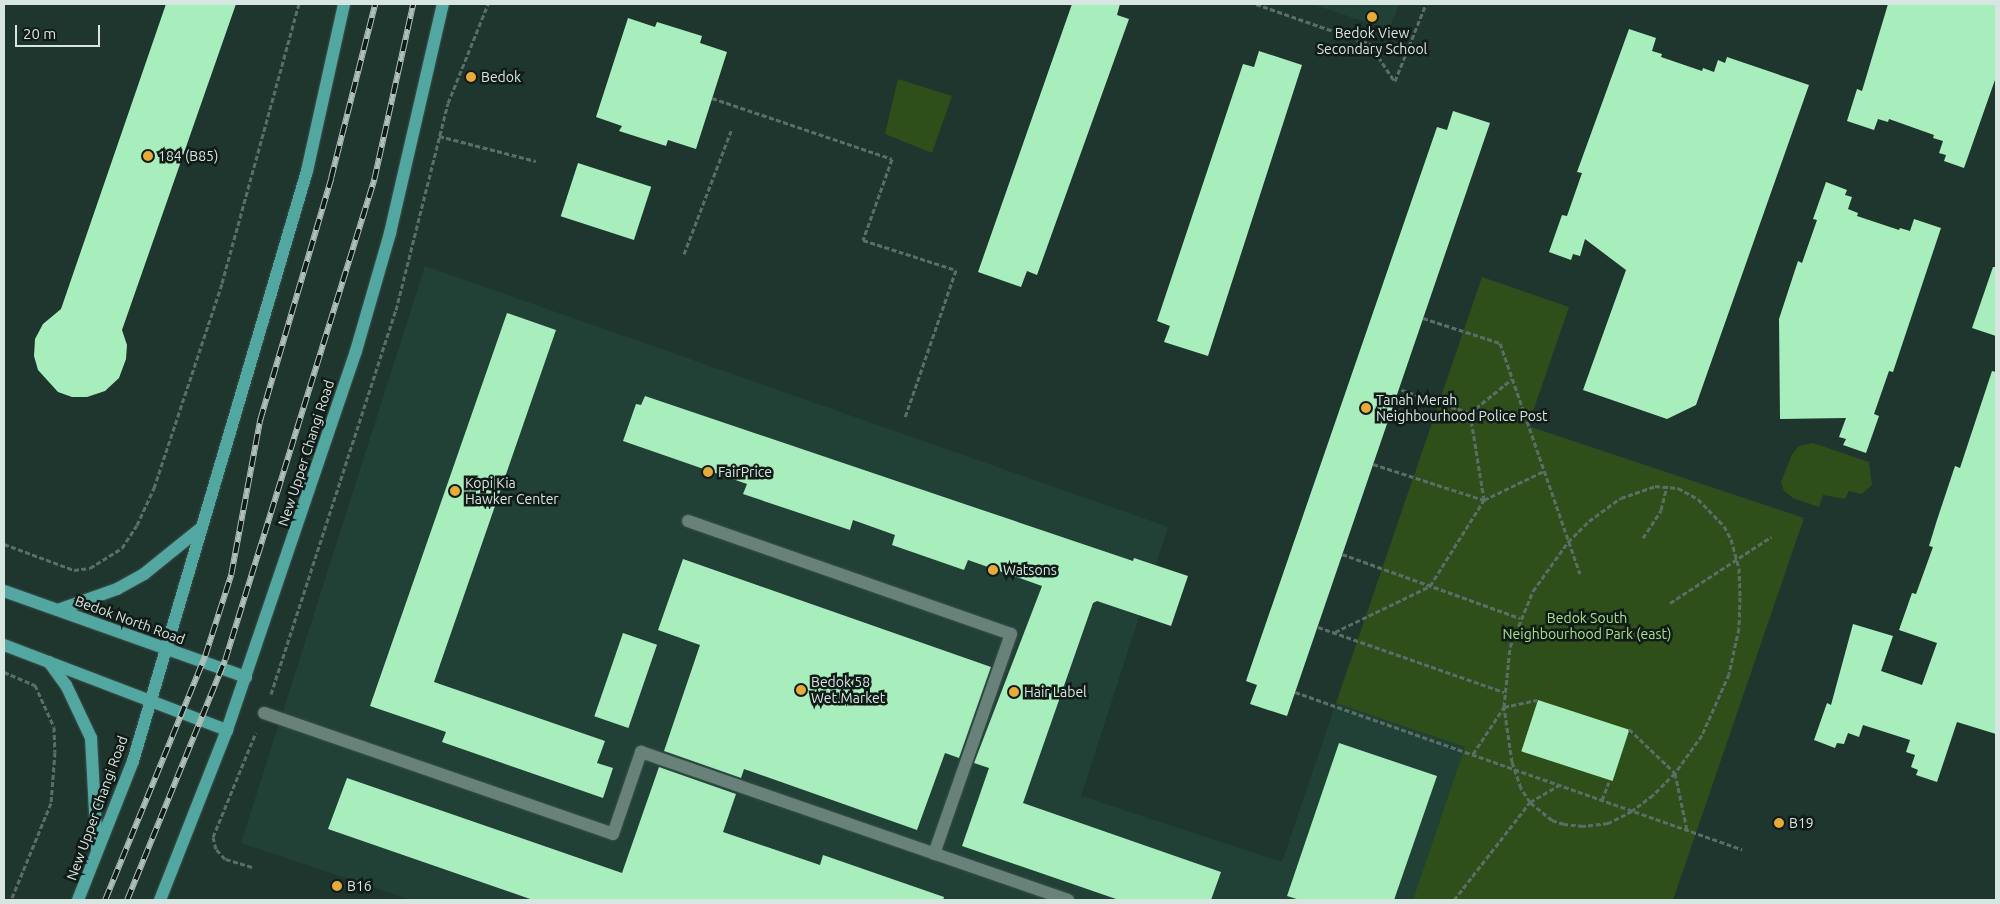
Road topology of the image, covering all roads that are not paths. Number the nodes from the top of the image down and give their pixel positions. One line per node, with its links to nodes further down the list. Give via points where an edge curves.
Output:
1 (344, 4): 4 (main road, New Upper Changi Road, via 307,171)
2 (443, 4): 10 (main road, New Upper Changi Road, via 390,233 356,351)
3 (688, 520): 14 (street, via 1011,634)
4 (201, 528): 6 (main road, via 144,574 116,589); 8 (main road, New Upper Changi Road)
5 (4, 591): 6 (main road, Bedok North Road)
6 (58, 610): 8 (main road, Bedok North Road)
7 (4, 645): 9 (main road)
8 (164, 649): 10 (main road, Bedok North Road); 11 (main road, New Upper Changi Road)
9 (48, 660): 11 (main road); 15 (main road, via 66,685 91,738)
10 (246, 677): 13 (main road, New Upper Changi Road)
11 (150, 702): 13 (main road); 15 (main road, New Upper Changi Road, via 133,762)
12 (264, 713): 14 (street, via 612,834 641,752)
13 (227, 730): 17 (main road, New Upper Changi Road)
14 (934, 854): 18 (street)
15 (97, 858): 16 (main road, New Upper Changi Road)
16 (78, 900)
17 (160, 900)
18 (1068, 900)

